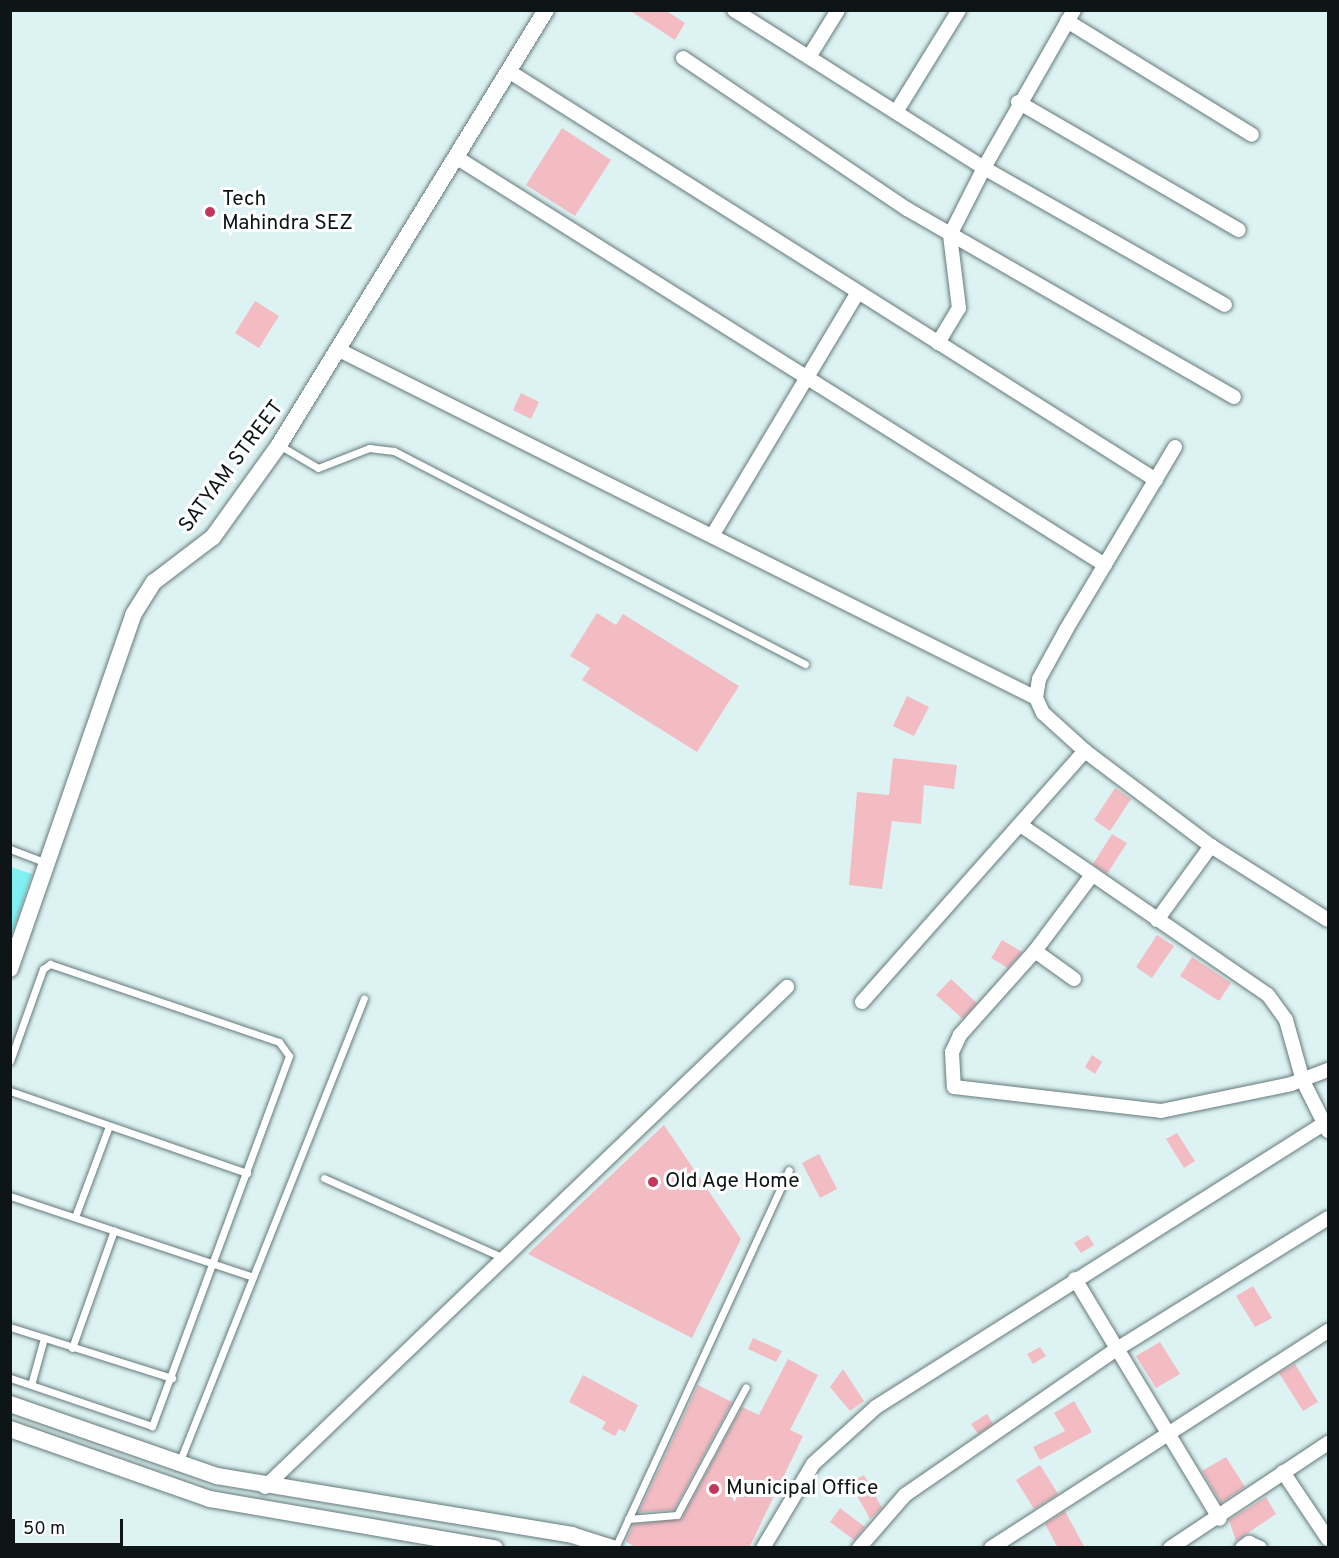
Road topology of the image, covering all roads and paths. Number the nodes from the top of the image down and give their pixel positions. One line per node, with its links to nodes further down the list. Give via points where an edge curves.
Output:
1 (546, 10): 8 (street, SATYAM STREET)
2 (734, 10): 7 (street)
3 (838, 10): 7 (street)
4 (959, 10): 10 (street)
5 (1071, 16): 9 (street); 11 (street)
6 (683, 57): 15 (street)
7 (809, 57): 10 (street)
8 (510, 72): 12 (street, SATYAM STREET); 16 (street)
9 (1017, 102): 13 (street); 14 (street)
10 (896, 112): 13 (street)
11 (1252, 135)
12 (459, 159): 19 (street, SATYAM STREET); 20 (street)
13 (984, 168): 15 (street); 17 (street)
14 (1239, 230)
15 (950, 235): 18 (street, via 959,308); 21 (street)
16 (858, 292): 18 (street); 20 (street)
17 (1225, 306)
18 (939, 343): 24 (street)
19 (341, 351): 22 (street, SATYAM STREET); 25 (street)
20 (808, 378): 25 (street); 26 (street)
21 (1234, 397)
22 (279, 445): 27 (lane, via 318,468 369,448 394,451); 33 (street, SATYAM STREET, via 213,537 154,582 133,615)
23 (1176, 447): 24 (street)
24 (1156, 480): 26 (street)
25 (712, 536): 28 (street)
26 (1105, 565): 28 (street, via 1040,679)
27 (805, 664)
28 (1036, 698): 29 (street, via 1043,713)
29 (1085, 751): 30 (street); 31 (street)
30 (1022, 826): 34 (street); 42 (street)
31 (1211, 846): 35 (street); 36 (street)
32 (10, 849): 33 (lane)
33 (47, 863): 38 (street, SATYAM STREET)
34 (1092, 875): 35 (street); 37 (street)
35 (1157, 920): 45 (street, via 1280,1008)
36 (1329, 920)
37 (1035, 951): 39 (street); 45 (street, via 956,1042 950,1079 954,1087 1161,1111)
38 (10, 969)
39 (1074, 979)
40 (787, 987): 56 (street)
41 (363, 998): 58 (lane)
42 (862, 1002)
43 (10, 1061): 50 (lane, via 43,969 50,964 279,1042 289,1056)
44 (1329, 1070): 45 (street)
45 (1303, 1081): 47 (street)
46 (10, 1091): 48 (lane)
47 (1327, 1125): 59 (street)
48 (109, 1126): 50 (lane); 53 (lane)
49 (789, 1170): 77 (lane)
50 (247, 1173): 57 (lane)
51 (324, 1178): 56 (lane)
52 (10, 1196): 53 (lane)
53 (75, 1217): 55 (lane)
54 (1329, 1218): 64 (street)
55 (114, 1230): 57 (lane); 63 (lane)
56 (504, 1258): 75 (street)
57 (213, 1264): 58 (lane); 66 (lane)
58 (253, 1277): 73 (lane)
59 (1075, 1279): 64 (street); 83 (street, via 856,1423 813,1464)
60 (10, 1327): 62 (lane)
61 (1329, 1330): 71 (street)
62 (44, 1338): 63 (lane); 67 (lane)
63 (72, 1348): 66 (lane)
64 (1117, 1349): 71 (street); 84 (street, via 905,1495)
65 (10, 1378): 67 (lane)
66 (172, 1378): 67 (lane, via 152,1426)
67 (31, 1385)
68 (746, 1387): 77 (lane, via 677,1515)
69 (10, 1404): 73 (street)
70 (10, 1429): 76 (street)
71 (1165, 1433): 78 (street); 85 (street)
72 (1329, 1443): 74 (street)
73 (185, 1465): 75 (street); 76 (street)
74 (1283, 1472): 78 (street); 79 (street)
75 (265, 1487): 82 (street, via 572,1536)
76 (183, 1491): 80 (street, via 253,1509)
77 (628, 1519): 82 (lane)
78 (1220, 1519): 86 (street)
79 (1329, 1539)
80 (443, 1543): 81 (street)
81 (495, 1548)
82 (613, 1548)
83 (763, 1548)
84 (859, 1548)
85 (991, 1548)
86 (1170, 1548)
87 (1242, 1548): 88 (street, via 1249,1543)
88 (1260, 1548)

